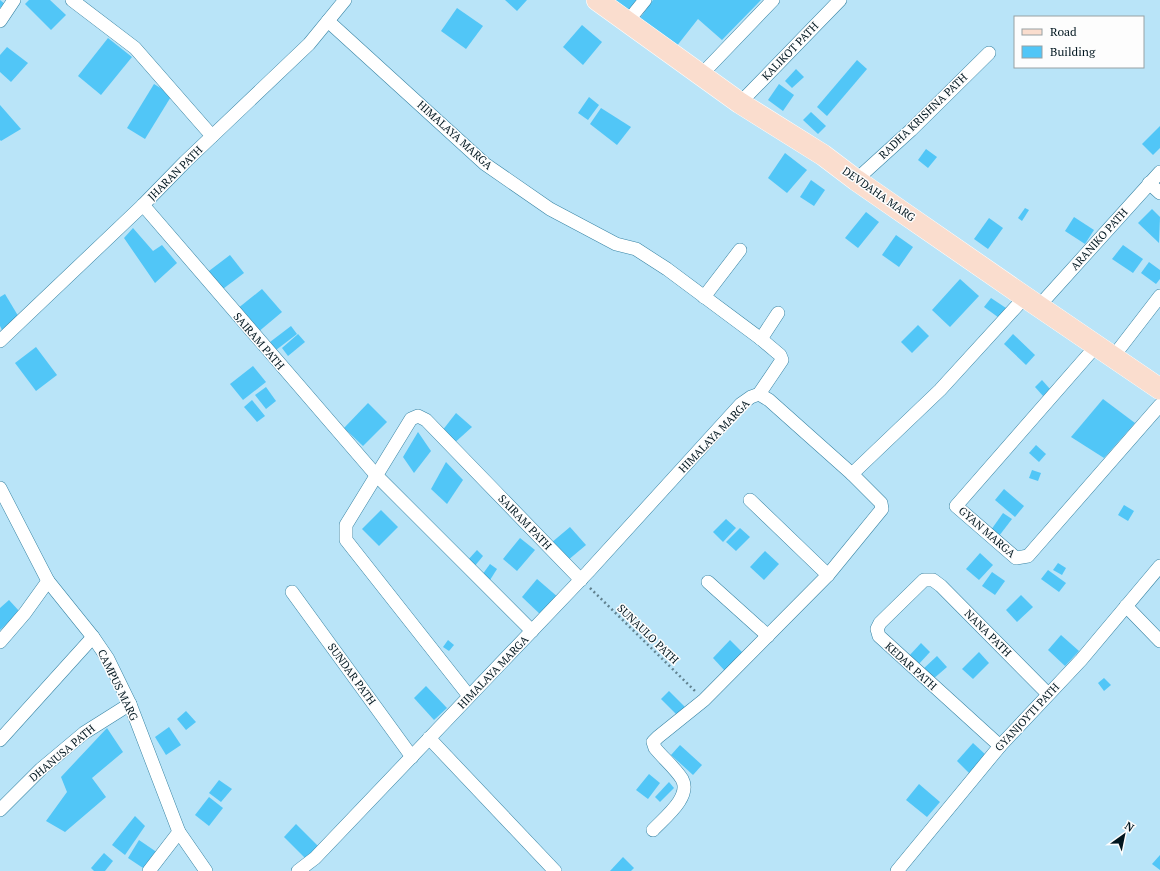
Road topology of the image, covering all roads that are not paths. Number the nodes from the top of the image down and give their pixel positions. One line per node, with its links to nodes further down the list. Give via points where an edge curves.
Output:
1 (14, 0): 8 (street)
2 (72, 0): 14 (street, via 135,48)
3 (345, 0): 9 (street, JHARAN PATH)
4 (597, 0): 10 (main road, DEVDAHA MARG)
5 (645, 0): 10 (street)
6 (773, 0): 12 (street)
7 (840, 0): 13 (street, KALIKOT PATH)
8 (0, 21)
9 (328, 21): 14 (street, JHARAN PATH, via 309,44); 22 (street, HIMALAYA MARGA, via 485,164 550,209 616,244 636,249)
10 (628, 21): 12 (main road, DEVDAHA MARG)
11 (989, 53): 16 (street, RADHA KRISHNA PATH)
12 (702, 74): 13 (main road, DEVDAHA MARG)
13 (740, 103): 16 (main road, DEVDAHA MARG, via 823,154)
14 (212, 136): 19 (street, JHARAN PATH)
15 (1160, 172): 17 (street, ARANIKO PATH)
16 (856, 180): 23 (main road, DEVDAHA MARG)
17 (1149, 183): 18 (street); 23 (street, ARANIKO PATH)
18 (1160, 193)
19 (143, 205): 26 (street, JHARAN PATH); 32 (street, SAIRAM PATH)
20 (740, 250): 22 (street)
21 (1160, 296): 27 (street)
22 (704, 297): 25 (street, HIMALAYA MARGA)
23 (1032, 302): 27 (main road, DEVDAHA MARG); 31 (street, ARANIKO PATH)
24 (778, 313): 25 (street)
25 (761, 339): 29 (street, HIMALAYA MARGA, via 780,355 782,360)
26 (0, 341)
27 (1104, 351): 28 (main road, DEVDAHA MARG); 30 (street, GYAN MARGA, via 956,506 1016,558 1028,556)
28 (1160, 389)
29 (759, 394): 31 (street); 37 (street, HIMALAYA MARGA, via 741,404)
30 (1160, 405)
31 (852, 474): 36 (street, via 881,503 882,509)
32 (376, 475): 37 (street, SAIRAM PATH, via 411,419 418,416 426,420); 43 (street); 49 (street, SAIRAM PATH, via 346,525 346,540)
33 (0, 488): 39 (street, CAMPUS MARG)
34 (750, 500): 36 (street)
35 (1160, 566): 42 (street, GYANJOYTI PATH)
36 (828, 575): 44 (street)
37 (580, 580): 43 (street, HIMALAYA MARGA)
38 (924, 580): 48 (street, NANA PATH, via 933,580 941,586); 53 (street, KEDAR PATH, via 880,623 877,629 879,636)
39 (48, 581): 45 (street, CAMPUS MARG); 47 (street, via 25,614)
40 (708, 582): 44 (street)
41 (292, 592): 54 (street, SUNDAR PATH)
42 (1126, 606): 46 (street); 48 (street, GYANJOYTI PATH, via 1081,660)
43 (532, 631): 49 (street, HIMALAYA MARGA)
44 (768, 636): 56 (street, via 704,700 654,742 655,748 683,780 684,793)
45 (93, 637): 50 (street, CAMPUS MARG, via 108,659); 52 (street)
46 (1160, 641)
47 (0, 642)
48 (1048, 694): 53 (street, GYANJOYTI PATH)
49 (469, 696): 51 (street, HIMALAYA MARGA)
50 (130, 704): 55 (street, DHANUSA PATH, via 84,733 41,768); 57 (street, CAMPUS MARG)
51 (429, 738): 54 (street, HIMALAYA MARGA); 61 (street)
52 (0, 740)
53 (1000, 746): 62 (street, GYANJOYTI PATH)
54 (412, 757): 60 (street, HIMALAYA MARGA, via 315,858)
55 (0, 810)
56 (653, 830)
57 (179, 832): 58 (street); 59 (street, CAMPUS MARG)
58 (149, 871)
59 (206, 871)
60 (298, 871)
61 (555, 871)
62 (896, 871)

